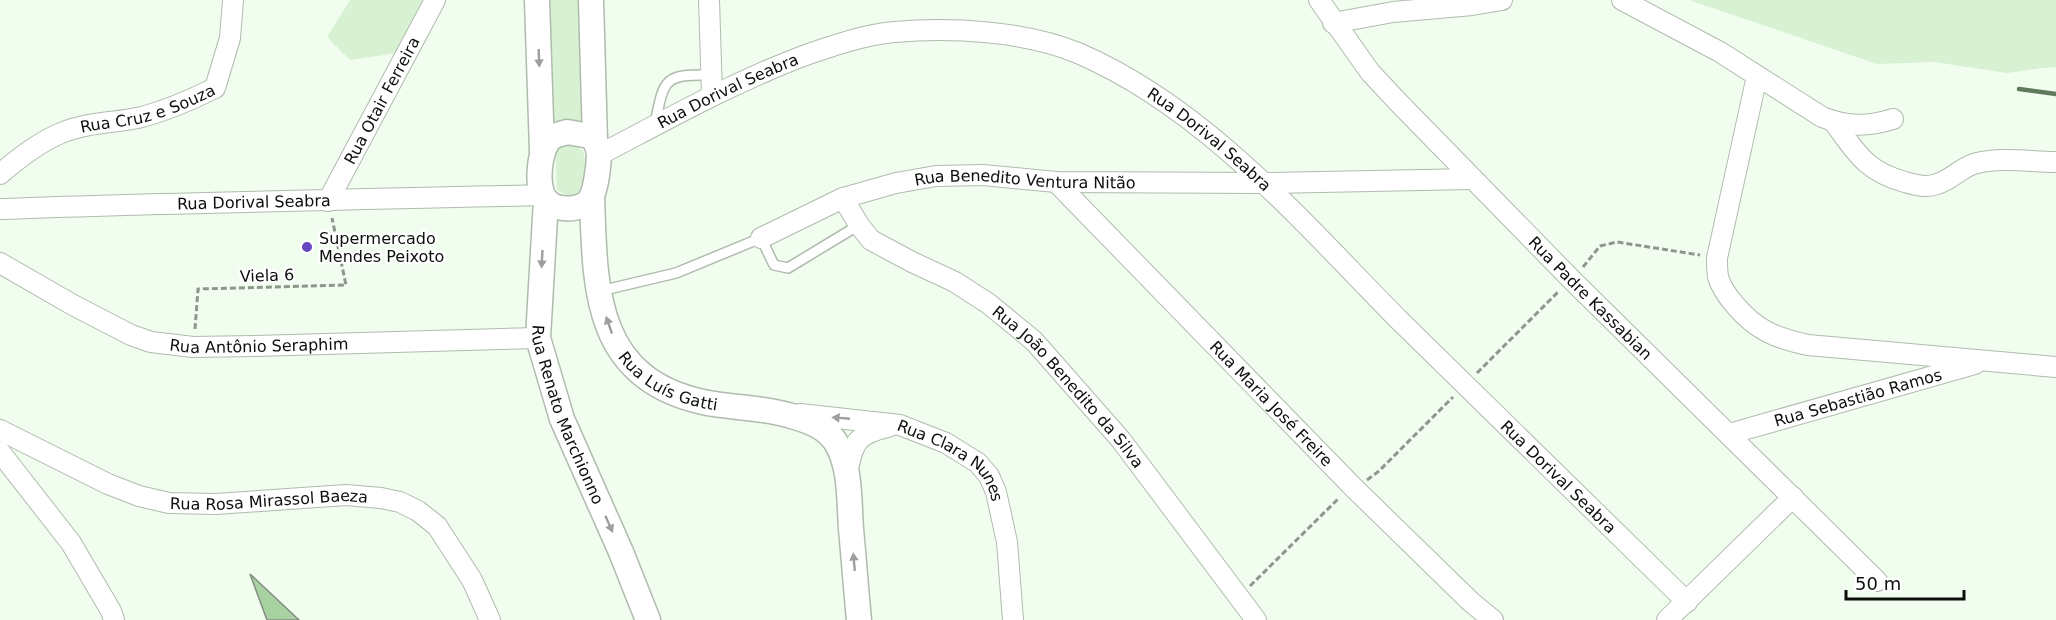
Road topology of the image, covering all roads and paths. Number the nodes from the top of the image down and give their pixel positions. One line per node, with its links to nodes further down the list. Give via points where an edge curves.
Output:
1 (233, 0): 19 (street, Rua Cruz e Souza, via 230,38 215,88 176,107 63,132)
2 (435, 0): 26 (street, Rua Otair Ferreira)
3 (537, 0): 17 (street, one-way to 17)
4 (591, 0): 16 (street)
5 (709, 0): 10 (street)
6 (1318, 0): 9 (street, Rua Padre Kassabian)
7 (1502, 0): 9 (street)
8 (1622, 0): 11 (street)
9 (1333, 23): 20 (street, Rua Padre Kassabian, via 1370,72)
10 (712, 75): 12 (street); 15 (lane, via 681,74 668,82 660,96)
11 (1757, 76): 14 (street); 34 (street, via 1717,258 1718,278 1726,296 1764,332 1786,340)
12 (712, 95): 15 (street, Rua Dorival Seabra); 22 (street, Rua Dorival Seabra, via 832,46 891,33 951,30 1016,36 1075,52 1132,80 1199,128)
13 (1893, 119): 14 (street, via 1870,126)
14 (1833, 121): 18 (street, via 1869,166 1918,185 1941,183 1980,162)
15 (655, 126): 16 (street, Rua Dorival Seabra)
16 (597, 148): 17 (street, via 583,133 567,132 553,136); 23 (street, via 597,180)
17 (543, 151): 24 (street, via 540,187)
18 (2056, 162)
19 (0, 174)
20 (1473, 179): 22 (street, Rua Benedito Ventura Nitão); 39 (street, Rua Padre Kassabian)
21 (1056, 182): 22 (street, Rua Benedito Ventura Nitão); 25 (street, Rua Benedito Ventura Nitão, via 936,176); 51 (street, Rua Maria José Freire, via 1354,488)
22 (1264, 183): 44 (street, Rua Dorival Seabra)
23 (592, 196): 24 (street, via 572,208 562,208); 31 (street, Rua Luís Gatti)
24 (544, 197): 26 (street, Rua Dorival Seabra); 32 (street, Rua Renato Marchionno, one-way to 32)
25 (843, 198): 28 (street, Rua João Benedito da Silva); 29 (street, Rua Benedito Ventura Nitão)
26 (328, 201): 27 (street, Rua Dorival Seabra); 33 (path, Viela 6, via 346,285 198,289)
27 (0, 209)
28 (859, 225): 29 (lane, via 788,268 774,265); 50 (street, Rua João Benedito da Silva, via 884,248 955,282 989,304 1034,341 1121,440)
29 (760, 238): 31 (lane, Rua Benedito Ventura Nitão, via 676,273)
30 (0, 263): 33 (street, Rua Antônio Seraphim, via 131,335 151,342)
31 (598, 292): 36 (street, Rua Luís Gatti, one-way to 31, via 702,402 647,379 616,346)
32 (538, 338): 33 (street, Rua Antônio Seraphim); 47 (street, Rua Renato Marchionno, one-way to 47, via 562,419)
33 (193, 347)
34 (1986, 361): 35 (street); 39 (street, Rua Sebastião Ramos)
35 (2056, 367)
36 (779, 412): 37 (street, Rua Clara Nunes, one-way to 36); 41 (street, Rua Luís Gatti, via 828,433 840,451)
37 (900, 425): 41 (street, Rua Luís Gatti, via 859,438 852,450); 49 (street, Rua Clara Nunes, via 946,443 978,463 989,476 1007,542)
38 (0, 430): 46 (street, Rua Rosa Mirassol Baeza, via 108,484 169,503 216,504 346,495 400,502 437,525 472,580)
39 (1729, 434): 42 (street, Rua Padre Kassabian)
40 (0, 452): 45 (street, via 70,543)
41 (847, 476): 48 (street, Rua Luís Gatti, one-way to 41)
42 (1793, 496): 43 (street, Rua Padre Kassabian); 44 (street)
43 (1877, 581)
44 (1687, 602): 52 (street)
45 (114, 620)
46 (490, 620)
47 (648, 620)
48 (859, 620)
49 (1013, 620)
50 (1256, 620)
51 (1492, 620)
52 (1667, 620)

